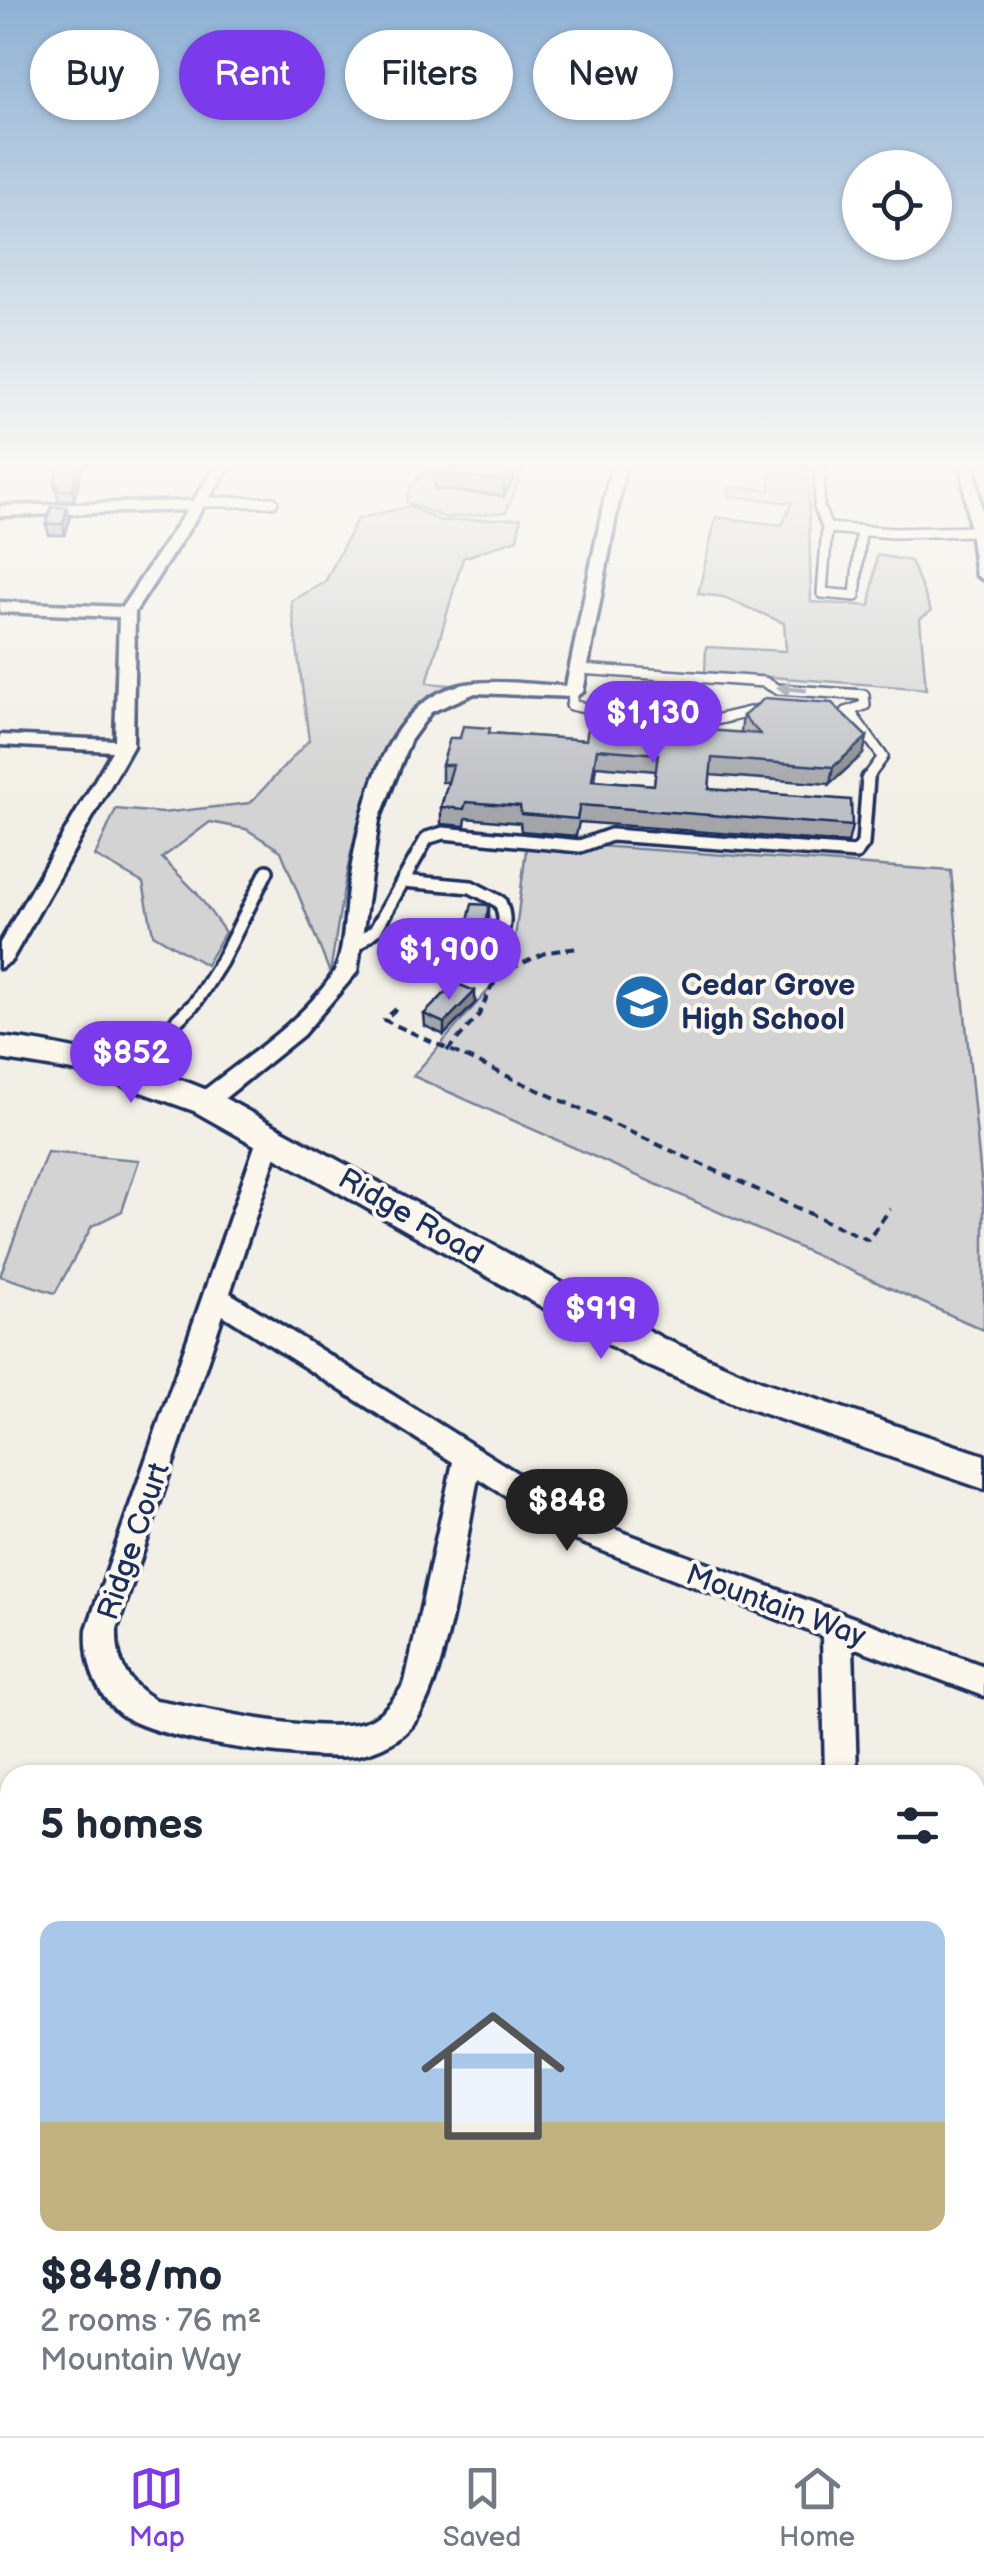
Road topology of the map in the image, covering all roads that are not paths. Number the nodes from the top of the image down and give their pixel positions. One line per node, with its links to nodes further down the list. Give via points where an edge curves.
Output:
1 (149, 577): 6 (street)
2 (597, 577): 7 (street)
3 (823, 577): 4 (lane, via 822,593 837,597 855,596)
4 (857, 577)
5 (0, 606): 6 (street)
6 (126, 612): 13 (street)
7 (580, 669): 8 (street); 11 (lane, one-way to 7, via 864,705 864,695)
8 (574, 692): 9 (lane, via 571,705 598,714 702,722 748,706); 17 (street, via 474,688 425,708 401,741 370,820)
9 (784, 708)
10 (834, 712): 11 (lane)
11 (852, 713): 15 (lane, via 883,757 865,782 863,844 856,854 611,835 580,846 443,833 427,838)
12 (0, 740): 13 (street)
13 (124, 746): 18 (street)
14 (266, 871): 20 (lane, via 195,1003)
15 (404, 881): 16 (lane, via 471,887 500,902 506,921 500,940); 17 (lane, via 376,930)
16 (470, 949)
17 (349, 951): 21 (street, via 346,972 294,1030)
18 (0, 961)
19 (0, 1048): 20 (main road, Ridge Road)
20 (124, 1071): 21 (main road, Ridge Road)
21 (206, 1101): 22 (main road, Ridge Road)
22 (270, 1136): 23 (street, Ridge Court); 25 (main road, Ridge Road, via 650,1350 750,1393)
23 (216, 1297): 24 (street, Mountain Way); 24 (street, Ridge Court, via 102,1629 110,1681 138,1709 334,1742 364,1738 392,1724 420,1685)
24 (468, 1459): 26 (street, Mountain Way, via 586,1530)
25 (984, 1472)
26 (837, 1628): 27 (street, Mountain Way); 28 (street)
27 (984, 1681)
28 (841, 1765)

